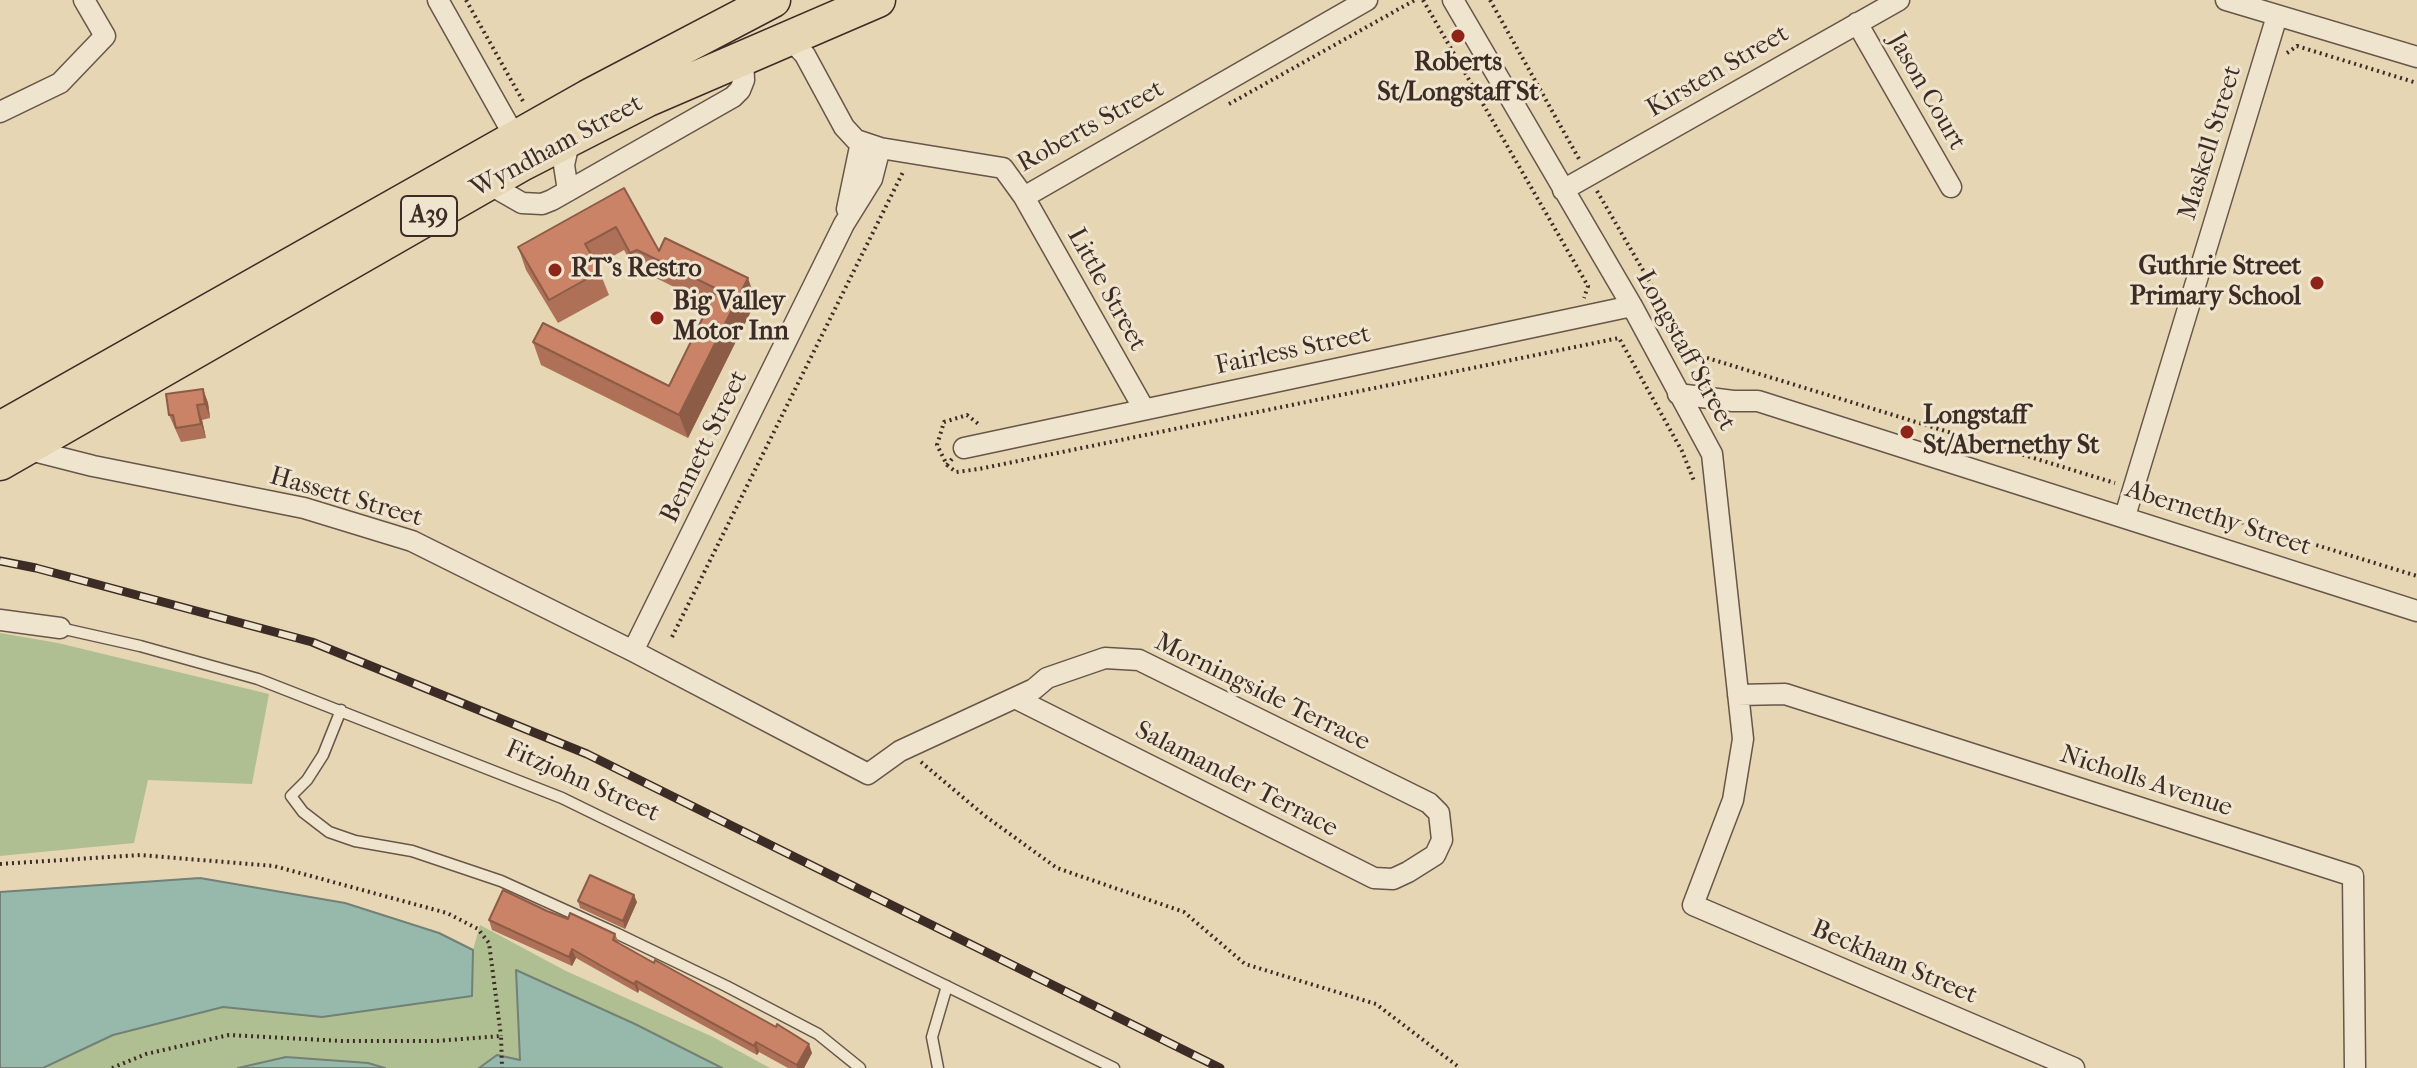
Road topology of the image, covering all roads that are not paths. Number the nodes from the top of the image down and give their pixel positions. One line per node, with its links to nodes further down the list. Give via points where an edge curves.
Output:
1 (84, 0): 14 (street, via 105,36 60,83)
2 (438, 0): 16 (street)
3 (878, 0): 11 (highway, Wyndham Street / A39)
4 (1367, 0): 22 (street, Roberts Street)
5 (1453, 0): 20 (street, Longstaff Street)
6 (1899, 0): 10 (street, Kirsten Street)
7 (2226, 0): 9 (street)
8 (767, 2): 11 (highway); 16 (highway, Wyndham Street / A39)
9 (2277, 16): 13 (street); 28 (street, Maskell Street)
10 (1857, 23): 19 (street, Jason Court); 20 (street, Kirsten Street)
11 (790, 39): 12 (highway, Wyndham Street / A39); 17 (street, via 805,55 844,127)
12 (743, 57): 15 (highway, Wyndham Street / A39); 21 (street, via 744,80 733,97)
13 (2417, 57)
14 (0, 112)
15 (570, 138): 18 (highway, Wyndham Street / A39); 21 (street, via 564,165)
16 (516, 139): 26 (highway, Wyndham Street / A39)
17 (870, 145): 22 (street, Roberts Street, via 1003,168); 32 (street, Bennett Street, via 872,179 844,224)
18 (487, 183): 21 (street, via 511,199 533,205); 26 (highway, Wyndham Street / A39)
19 (1951, 187)
20 (1563, 190): 23 (street, Longstaff Street)
21 (568, 191)
22 (1024, 197): 25 (street, Little Street)
23 (1632, 306): 24 (street, Longstaff Street); 25 (street, Fairless Street)
24 (1678, 394): 28 (street, Abernethy Street, via 1758,401); 33 (street, Longstaff Street, via 1712,454)
25 (1144, 409): 27 (street, Fairless Street)
26 (6, 443): 32 (street, Hassett Street, via 304,508 412,541)
27 (964, 448)
28 (2125, 516): 29 (street, Abernethy Street)
29 (2417, 611)
30 (0, 620): 31 (street, Fitzjohn Street)
31 (60, 628): 35 (lane, Fitzjohn Street, via 258,679)
32 (633, 651): 34 (street, Morningside Terrace, via 868,774 900,751)
33 (1738, 695): 37 (street, Longstaff Street, via 1743,739 1733,800); 43 (street, Nicholls Avenue, via 1785,694 2353,876)
34 (1015, 698): 36 (street, Salamander Terrace, via 1374,878 1393,879); 36 (street, Morningside Terrace, via 1047,678 1105,658 1139,660 1429,803 1442,825)
35 (341, 710): 38 (lane, Fitzjohn Street, via 562,798); 39 (lane, via 323,755 291,796 329,832 412,851 501,881 805,1027)
36 (1435, 855)
37 (1693, 905): 42 (street, Beckham Street)
38 (947, 986): 40 (lane, via 932,1037); 41 (lane, Fitzjohn Street)
39 (860, 1068)
40 (938, 1068)
41 (1114, 1068)
42 (2074, 1068)
43 (2355, 1068)

